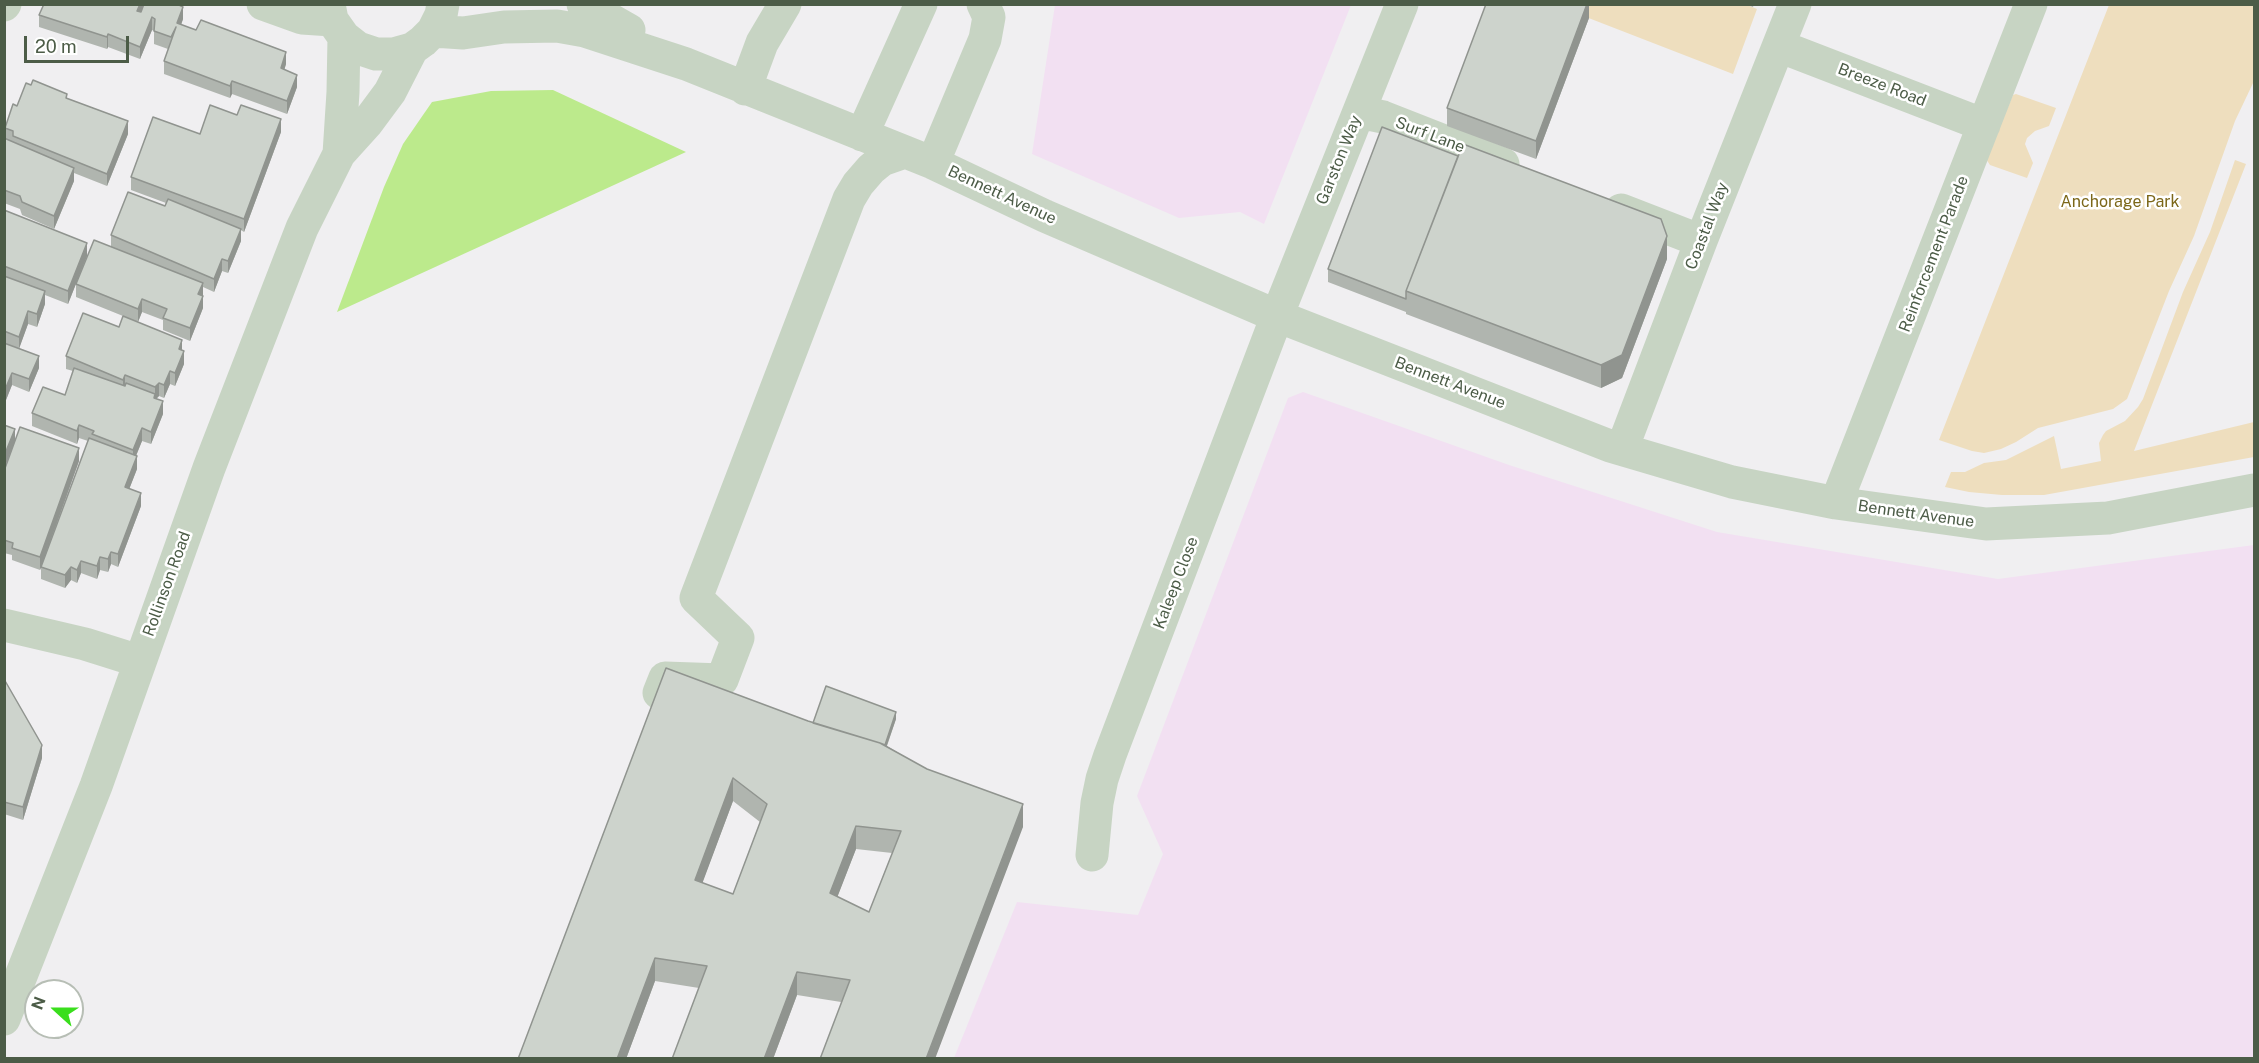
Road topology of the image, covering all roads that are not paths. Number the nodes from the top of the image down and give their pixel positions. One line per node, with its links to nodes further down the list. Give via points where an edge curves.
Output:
1 (262, 4): 9 (street, via 302,18)
2 (584, 4): 12 (street, Bennett Avenue)
3 (785, 4): 13 (street, via 762,43)
4 (921, 4): 16 (street)
5 (983, 4): 18 (street, via 988,17 984,39)
6 (1402, 4): 14 (street, Garston Way)
7 (1795, 4): 11 (street, Coastal Way)
8 (2031, 4): 15 (street, Reinforcement Parade)
9 (335, 21): 10 (street, Bennett Avenue, via 358,48 376,54 394,54); 17 (street, Rollinson Road, via 343,92)
10 (429, 28): 12 (street, Bennett Avenue, via 464,33 556,26 585,31); 17 (street, Rollinson Road, via 390,92)
11 (1779, 46): 15 (street, Breeze Road); 21 (street, Coastal Way)
12 (686, 64): 13 (street, Bennett Avenue)
13 (745, 89): 16 (street, Bennett Avenue)
14 (1359, 112): 19 (street, Surf Lane, via 1383,117); 22 (street, Garston Way)
15 (1984, 125): 25 (street, Reinforcement Parade)
16 (862, 135): 18 (street, Bennett Avenue)
17 (339, 154): 27 (street, Rollinson Road, via 302,228)
18 (919, 157): 22 (street, Bennett Avenue); 28 (street, via 882,160 849,199 696,598 738,638 722,680 665,678)
19 (1526, 172)
20 (1592, 198): 21 (street)
21 (1701, 241): 23 (street, Coastal Way)
22 (1277, 316): 23 (street, Bennett Avenue); 29 (street, Kaleep Close, via 1102,778)
23 (1622, 449): 25 (street, Bennett Avenue, via 1732,482)
24 (2254, 490): 25 (street, Bennett Avenue, via 2108,518 1986,524)
25 (1836, 502)
26 (4, 625): 27 (street)
27 (139, 661): 30 (street, Rollinson Road, via 92,797)
28 (649, 721)
29 (1092, 855)
30 (4, 1019)

